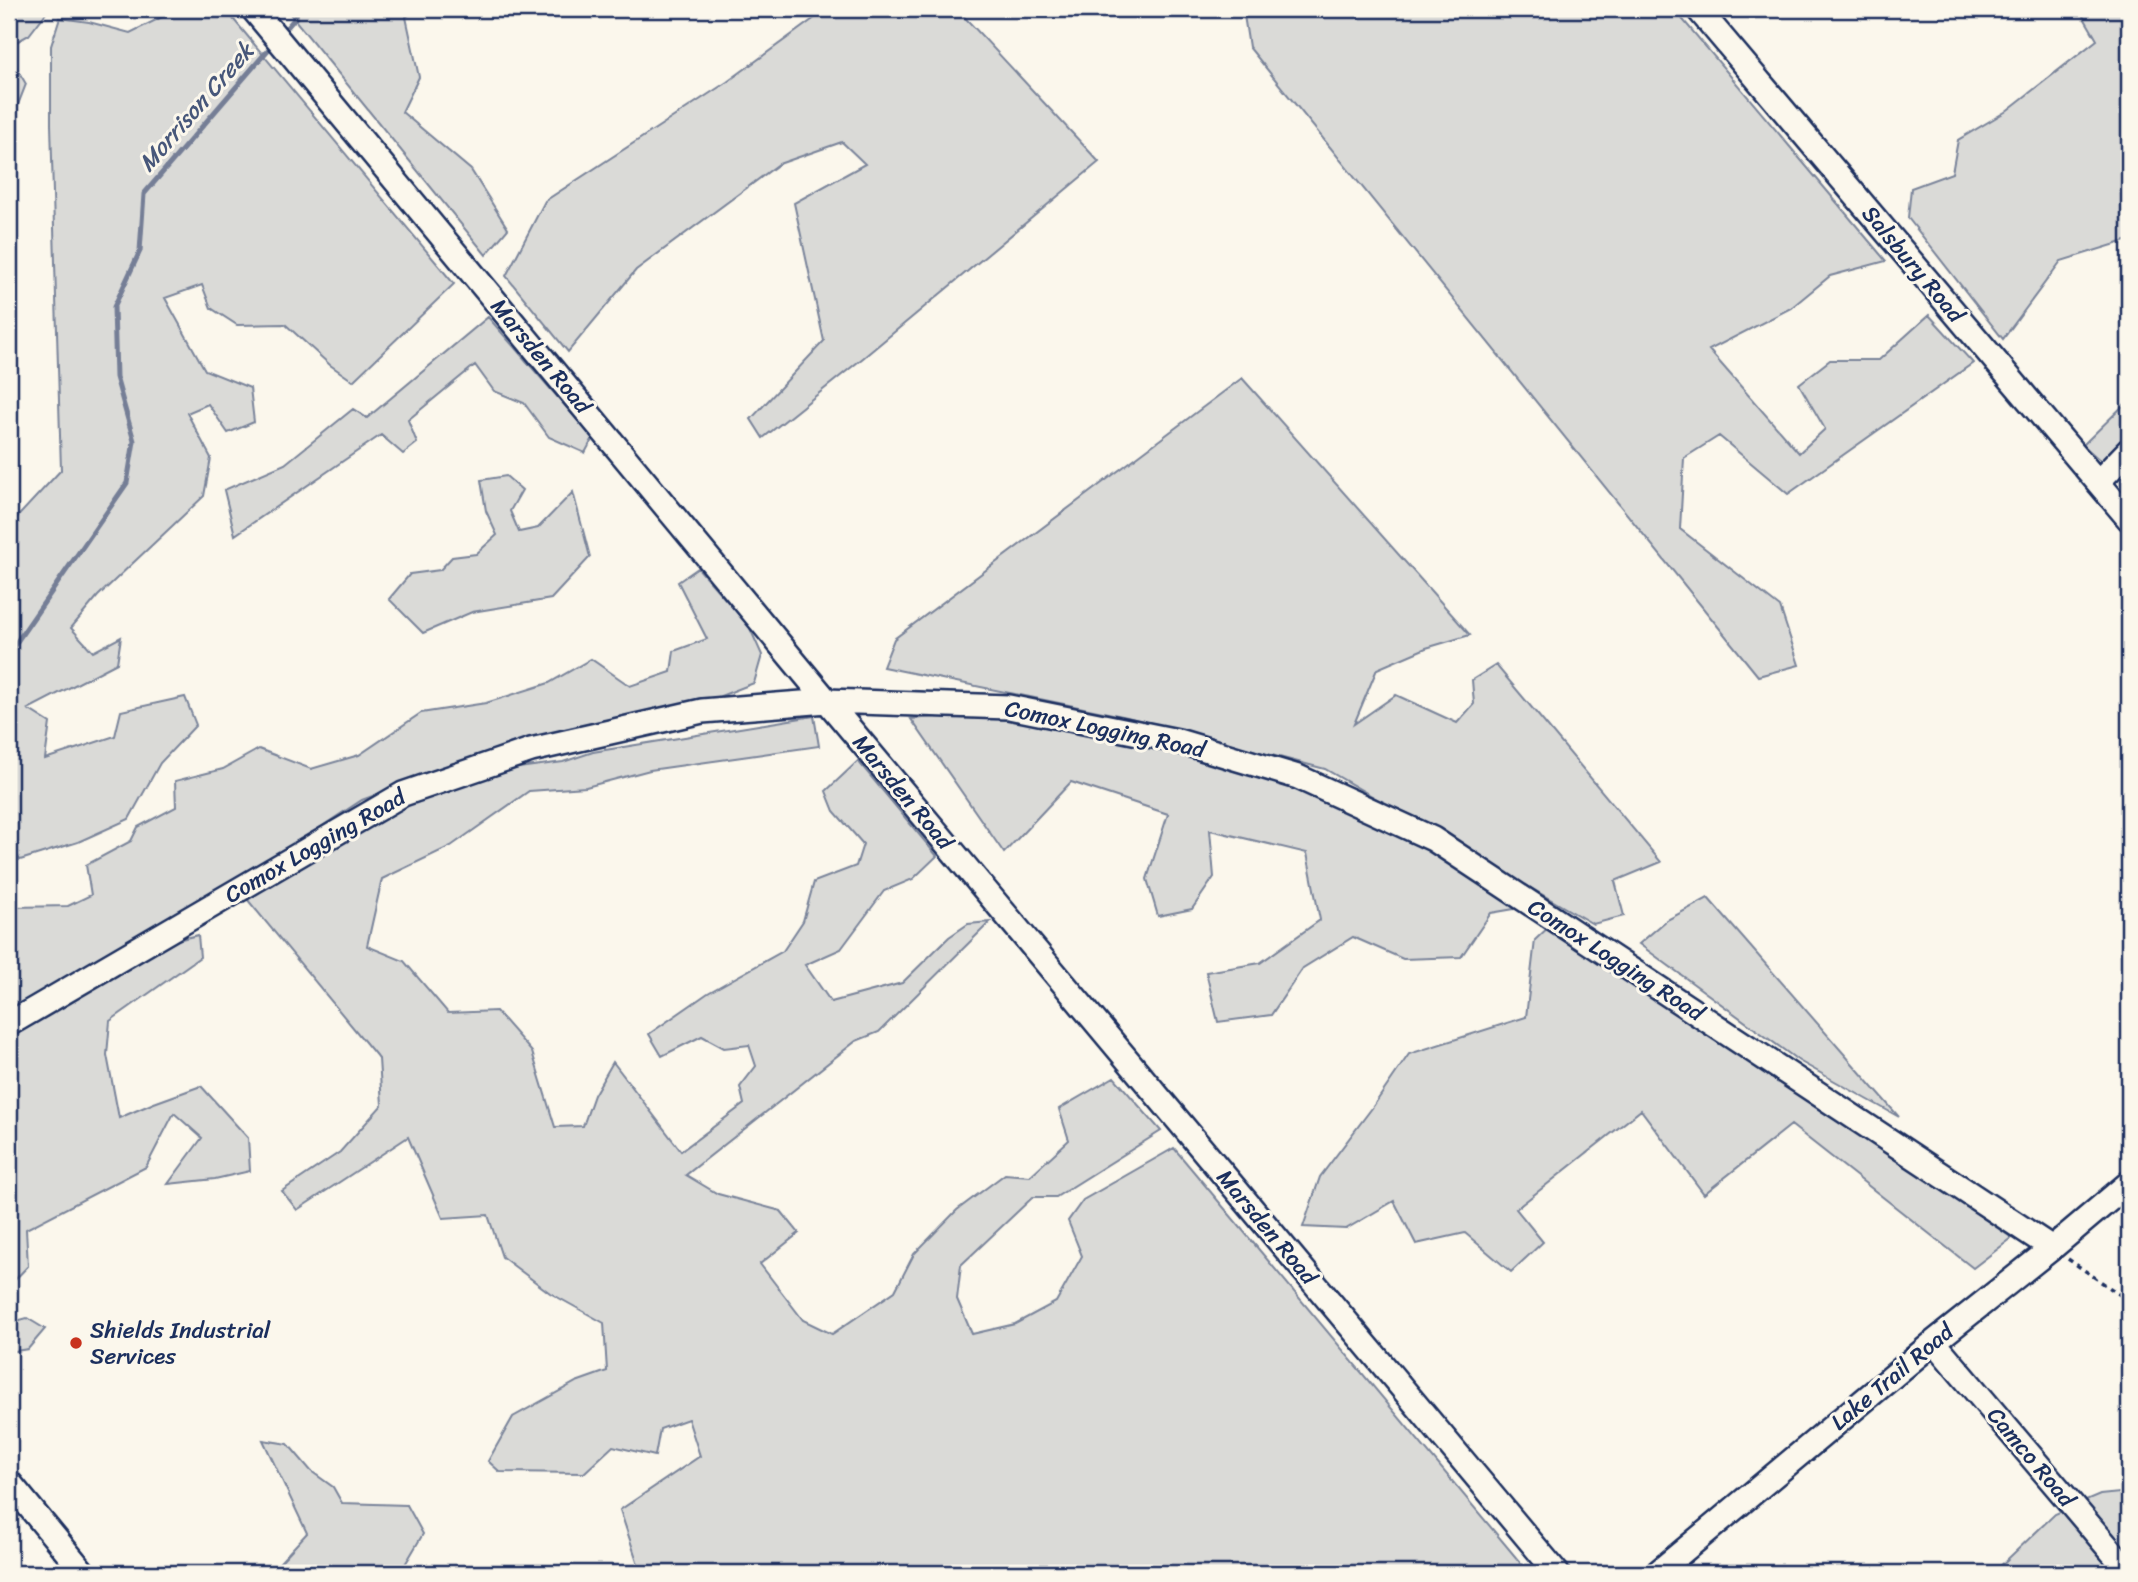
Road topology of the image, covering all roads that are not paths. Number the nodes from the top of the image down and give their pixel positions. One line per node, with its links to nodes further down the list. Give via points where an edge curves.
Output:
1 (1698, 9): 4 (street, Salsbury Road)
2 (254, 11): 6 (street, Marsden Road)
3 (2129, 450): 4 (street)
4 (2098, 482): 5 (street, Salsbury Road)
5 (2129, 519)
6 (827, 701): 7 (street, Comox Logging Road, via 702,711 531,750 403,794); 9 (street, Comox Logging Road, via 1009,707 1178,741 1298,777 1433,839); 14 (street, Marsden Road)
7 (9, 1024)
8 (2129, 1182): 9 (street, Lake Trail Road)
9 (2052, 1248): 10 (street, Lake Trail Road)
10 (1934, 1342): 12 (street, Camco Road); 15 (street, Lake Trail Road)
11 (9, 1482): 13 (street)
12 (2129, 1572)
13 (83, 1573)
14 (1557, 1573)
15 (1657, 1573)

